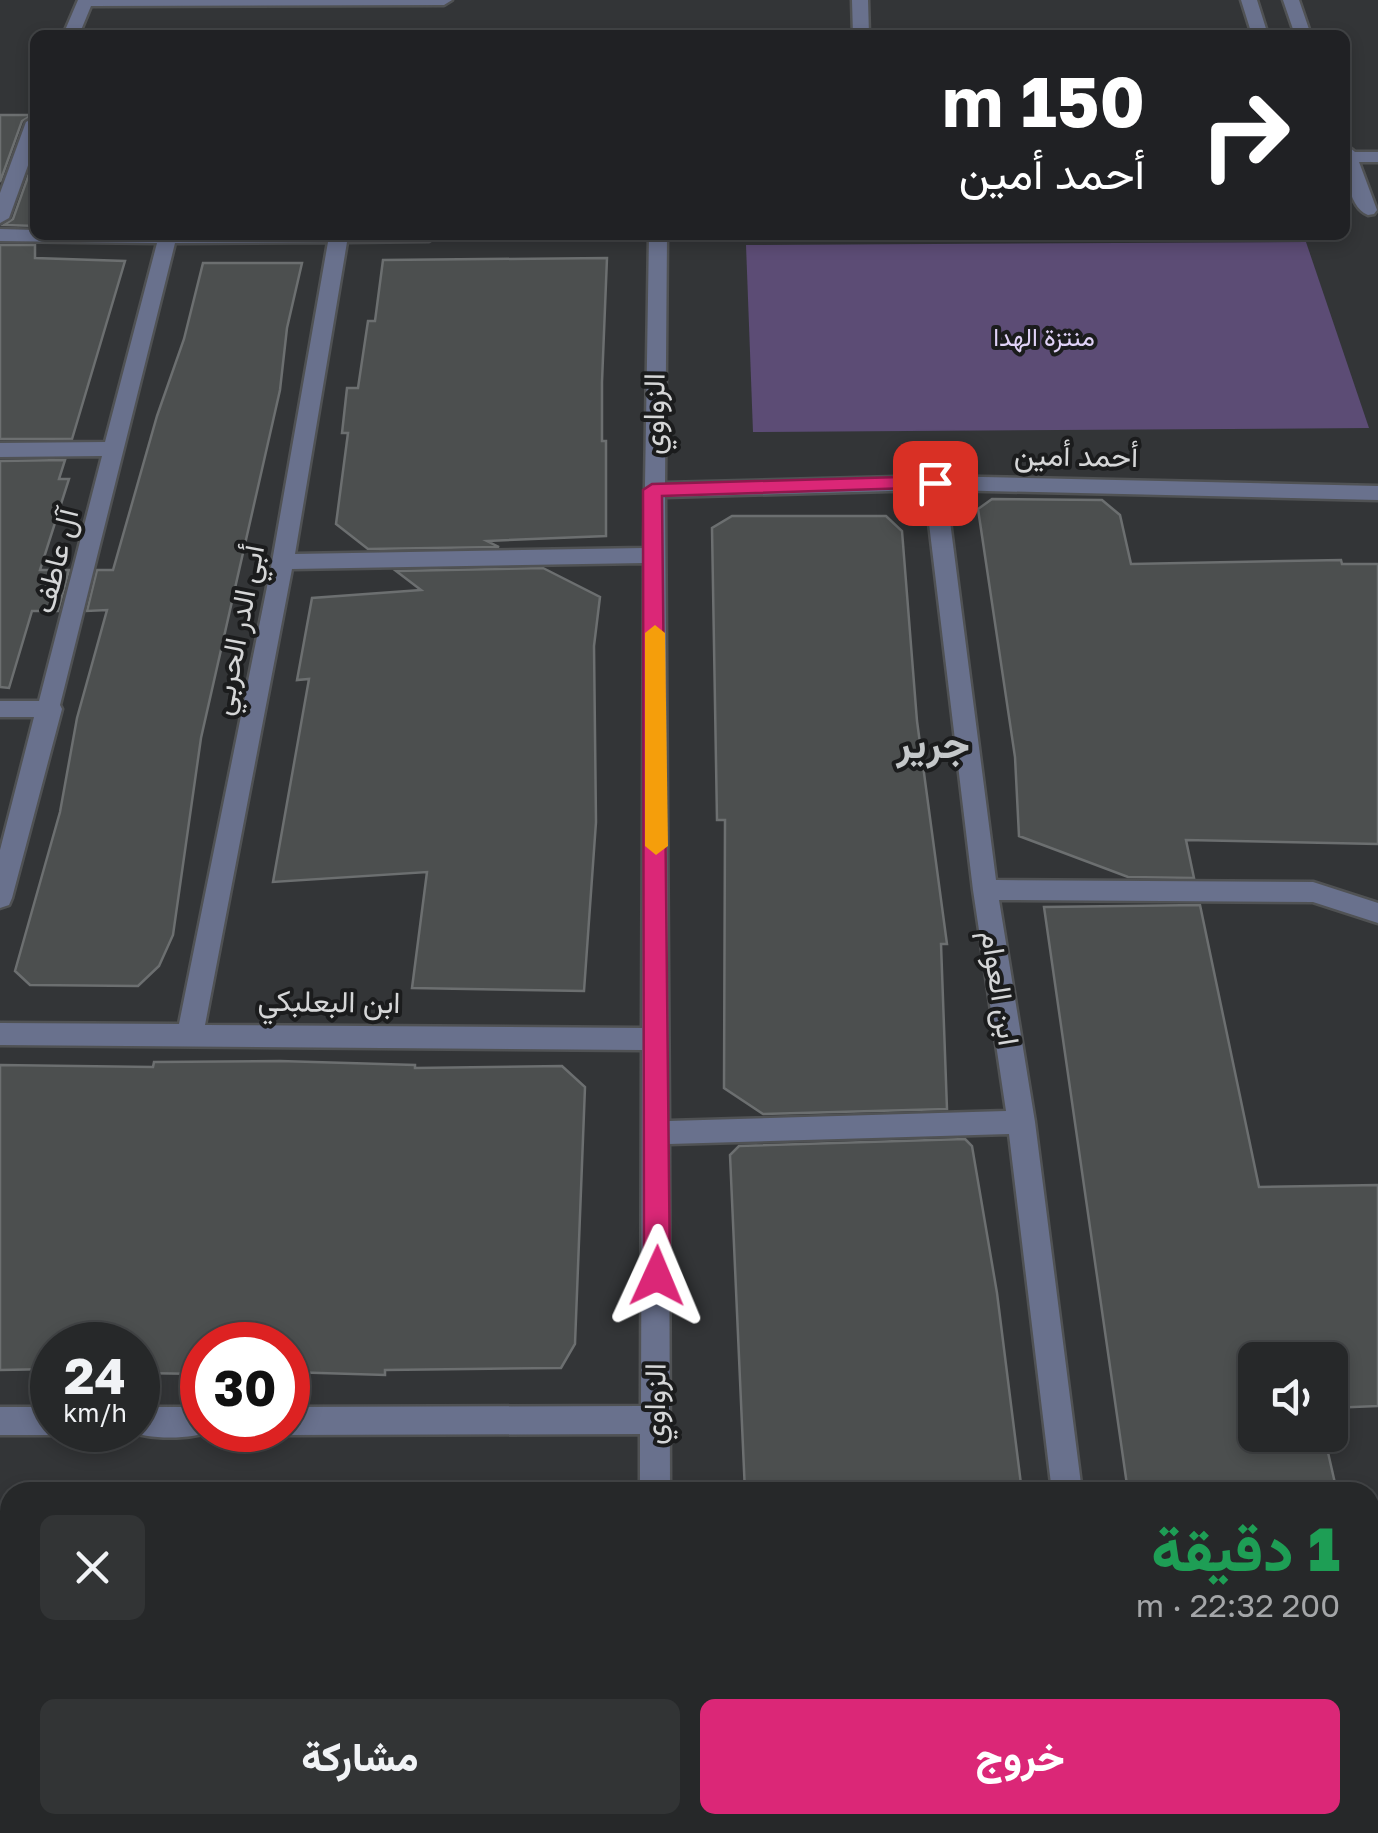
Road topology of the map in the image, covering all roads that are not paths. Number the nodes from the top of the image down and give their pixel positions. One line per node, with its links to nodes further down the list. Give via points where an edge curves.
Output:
1 (326, 0): 2 (street); 6 (street, via 85,1)
2 (444, 0)
3 (860, 0): 7 (street)
4 (1249, 0): 8 (street)
5 (1290, 0): 9 (street)
6 (73, 30)
7 (861, 30)
8 (1258, 30)
9 (1301, 30)
10 (30, 136): 15 (street)
11 (1350, 154): 12 (street)
12 (1378, 157)
13 (1350, 162): 14 (street)
14 (1373, 210)
15 (0, 218)
16 (0, 235): 17 (street)
17 (30, 236)
18 (167, 240): 21 (street, آل عاطف)
19 (338, 240): 27 (street, أبي الدر الحربي)
20 (658, 240): 24 (street, الزواوي)
21 (115, 449): 22 (street); 28 (street, آل عاطف)
22 (0, 450)
23 (935, 483): 24 (street, أحمد أمين); 25 (street, أحمد أمين); 30 (street, ابن العوام)
24 (652, 490): 26 (street, الزواوي)
25 (1378, 492)
26 (654, 555): 27 (street); 35 (street, الزواوي)
27 (283, 562): 33 (street, أبي الدر الحربي)
28 (51, 708): 29 (street); 31 (street, آل عاطف)
29 (0, 709)
30 (984, 890): 32 (street, via 1313,892); 36 (street, ابن العوام)
31 (0, 898)
32 (1378, 913)
33 (190, 1033): 34 (street, ابن البعلبكي); 35 (street, ابن البعلبكي)
34 (0, 1034)
35 (658, 1038): 37 (street, الزواوي)
36 (1021, 1122): 37 (street); 43 (street, ابن العوام)
37 (658, 1133): 38 (street, الزواوي)
38 (655, 1420): 41 (street); 42 (street, الزواوي)
39 (0, 1421): 40 (street)
40 (30, 1421)
41 (310, 1421)
42 (654, 1482)
43 (1066, 1482)

